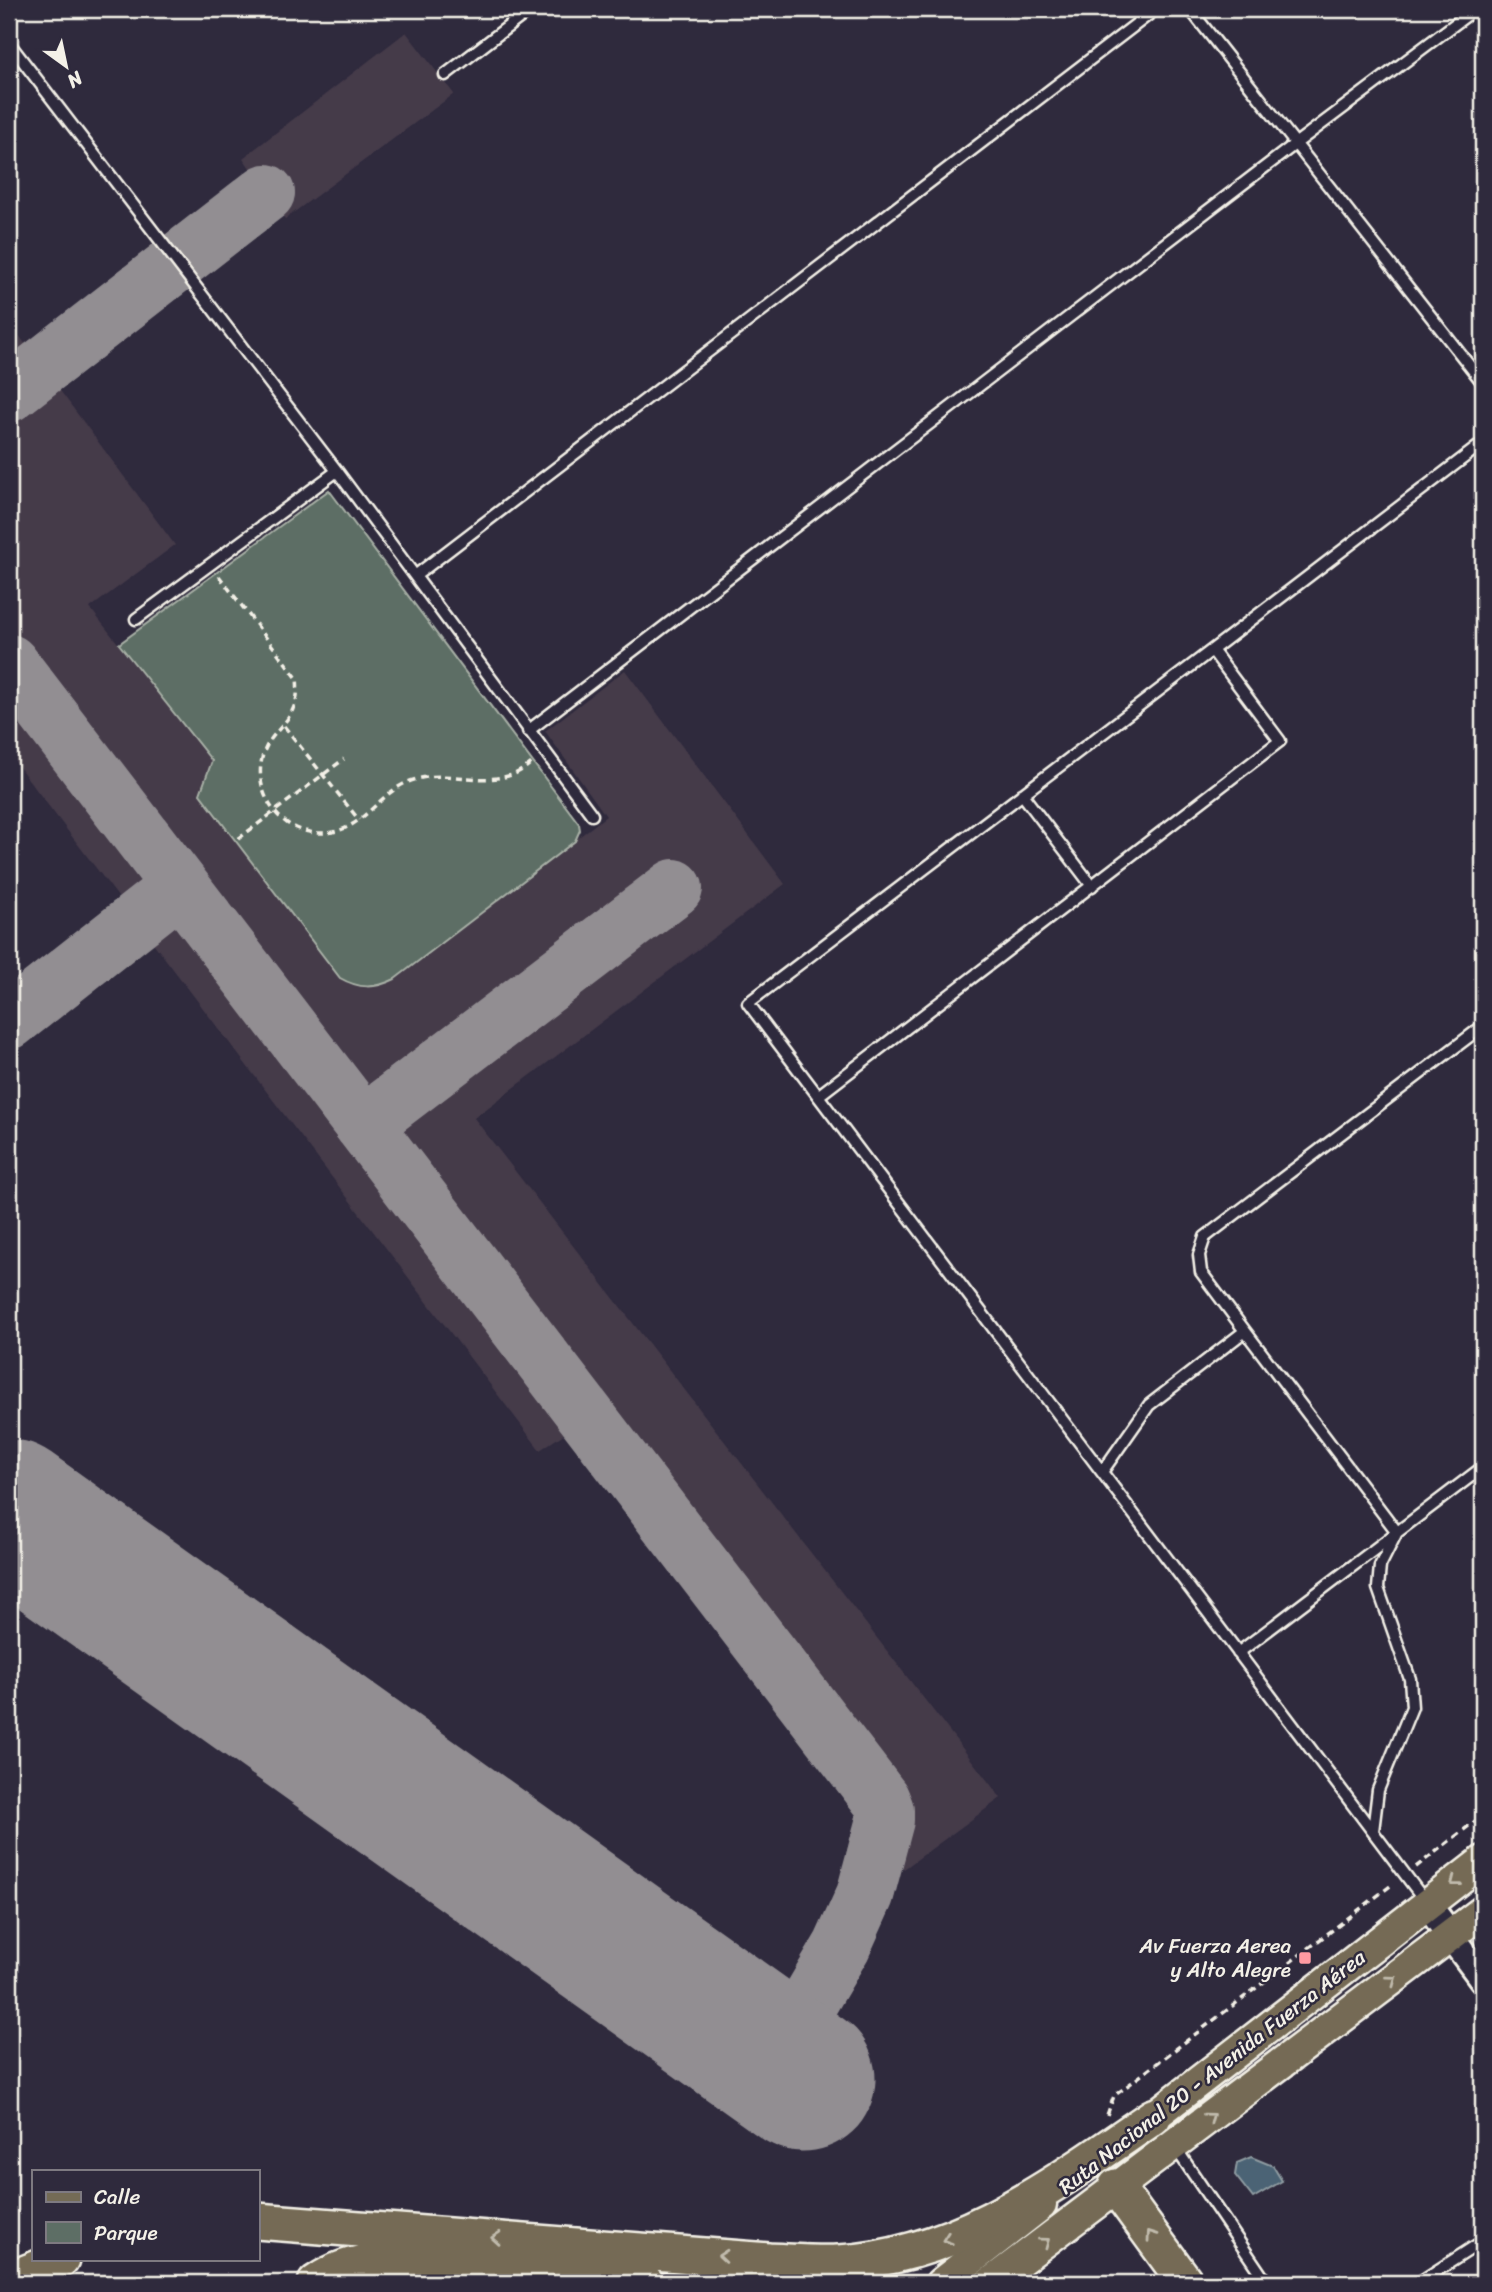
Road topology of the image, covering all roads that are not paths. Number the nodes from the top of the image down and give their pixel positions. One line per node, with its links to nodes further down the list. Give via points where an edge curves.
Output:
1 (531, 9): 6 (lane)
2 (1156, 9): 11 (lane)
3 (1190, 9): 7 (lane)
4 (1475, 9): 7 (lane)
5 (9, 43): 10 (lane)
6 (445, 75)
7 (1295, 144): 8 (lane); 14 (lane)
8 (1483, 383)
9 (1483, 443): 13 (lane)
10 (337, 471): 11 (lane); 12 (lane)
11 (415, 576): 14 (lane)
12 (136, 619)
13 (1212, 650): 15 (lane); 17 (lane, via 1280,741)
14 (528, 731): 16 (lane)
15 (1023, 794): 17 (lane); 19 (lane, via 748,1003)
16 (592, 815)
17 (1092, 886): 19 (lane)
18 (1483, 1026): 20 (lane, via 1205,1237 1199,1255 1201,1272)
19 (818, 1096): 22 (lane)
20 (1245, 1331): 22 (lane, via 1149,1405); 23 (lane)
21 (1483, 1467): 23 (lane)
22 (1102, 1472): 24 (lane)
23 (1397, 1532): 24 (lane); 25 (lane, via 1381,1566 1378,1588 1410,1679 1412,1707 1378,1790)
24 (1238, 1653): 25 (lane)
25 (1373, 1831): 27 (lane)
26 (1483, 1861): 27 (main road, Ruta Nacional 20 - Avenida Fuerza Aérea, one-way to 27)
27 (1427, 1904): 29 (main road); 31 (main road, Ruta Nacional 20 - Avenida Fuerza Aérea)
28 (1483, 1911): 29 (main road, Ruta Nacional 20 - Avenida Fuerza Aérea)
29 (1450, 1936): 30 (main road); 31 (main road, Ruta Nacional 20 - Avenida Fuerza Aérea, one-way to 29)
30 (1483, 1979)
31 (1163, 2131): 32 (main road, Ruta Nacional 20 - Avenida Fuerza Aérea); 33 (highway, one-way to 33, via 974,2228 921,2247 840,2263); 39 (main road, Ruta Nacional 20 - Avenida Fuerza Aérea); 42 (lane)
32 (1116, 2187): 40 (main road, Ruta Nacional 20 - Avenida Fuerza Aérea, one-way to 32); 41 (highway, one-way to 32)
33 (259, 2221)
34 (1483, 2241): 43 (lane)
35 (59, 2260): 36 (highway)
36 (9, 2280)
37 (316, 2283): 38 (highway, via 333,2271 378,2261)
38 (646, 2283)
39 (941, 2283)
40 (990, 2283)
41 (1186, 2283)
42 (1267, 2283)
43 (1418, 2283)

